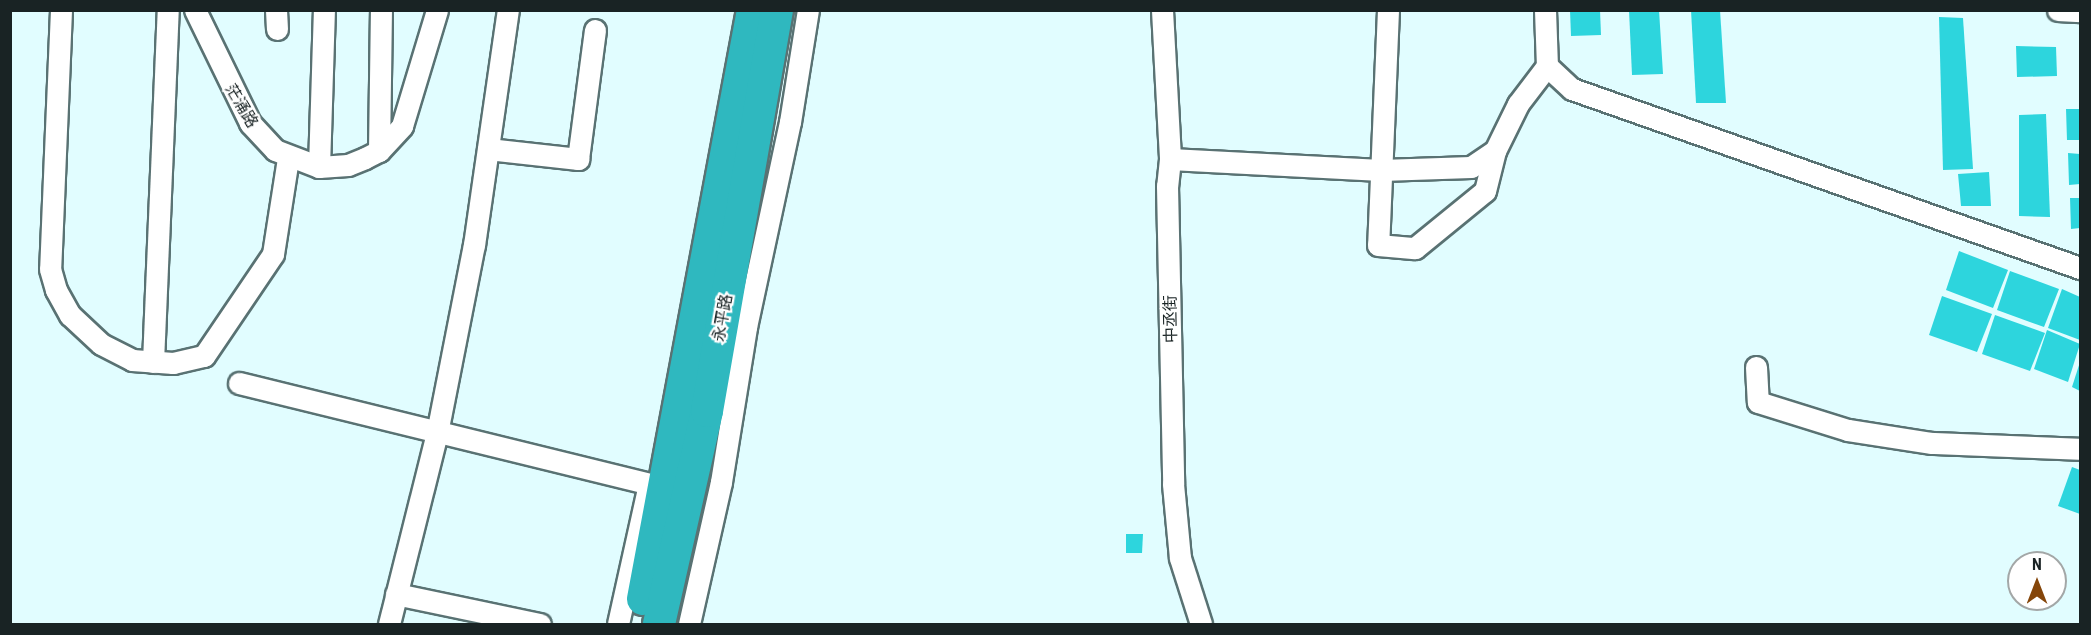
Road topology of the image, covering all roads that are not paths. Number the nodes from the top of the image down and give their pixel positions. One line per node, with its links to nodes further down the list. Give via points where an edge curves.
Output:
1 (61, 10): 26 (street, via 52,277 61,302 85,332 118,354)
2 (168, 10): 26 (street)
3 (195, 10): 21 (street, 茫涌路, via 250,123 264,141)
4 (324, 10): 23 (street)
5 (381, 10): 19 (street)
6 (437, 10): 19 (street, 茫涌路, via 409,114)
7 (508, 10): 18 (street)
8 (753, 10): 35 (highway, 永平路, via 683,402)
9 (777, 10): 36 (highway, 永平路, via 707,411)
10 (808, 10): 37 (street, via 790,122 746,327 721,482)
11 (1162, 10): 22 (street, 中丞街)
12 (1388, 10): 24 (street)
13 (1545, 10): 17 (street)
14 (2058, 10): 15 (street)
15 (2080, 11)
16 (596, 30): 18 (street, via 578,159)
17 (1547, 66): 20 (street, via 1518,105); 25 (street, via 1572,89)
18 (488, 149): 29 (street, via 474,245)
19 (379, 151): 23 (street, 茫涌路, via 348,165)
20 (1496, 151): 24 (street, via 1472,167); 24 (street, via 1485,191 1415,248 1378,245)
21 (288, 158): 23 (street, 茫涌路); 26 (street, via 273,254 243,303 204,356)
22 (1170, 159): 24 (street); 38 (street, 中丞街, via 1167,186 1173,484 1180,558)
23 (319, 167)
24 (1381, 170)
25 (2080, 268)
26 (153, 362)
27 (1756, 368): 30 (street, via 1758,402 1848,429 1932,443)
28 (239, 383): 29 (street)
29 (437, 433): 31 (street); 34 (street, via 649,484)
30 (2080, 449)
31 (396, 594): 32 (street); 33 (street)
32 (389, 624)
33 (540, 624)
34 (618, 624)
35 (638, 624)
36 (659, 624)
37 (689, 624)
38 (1201, 624)

